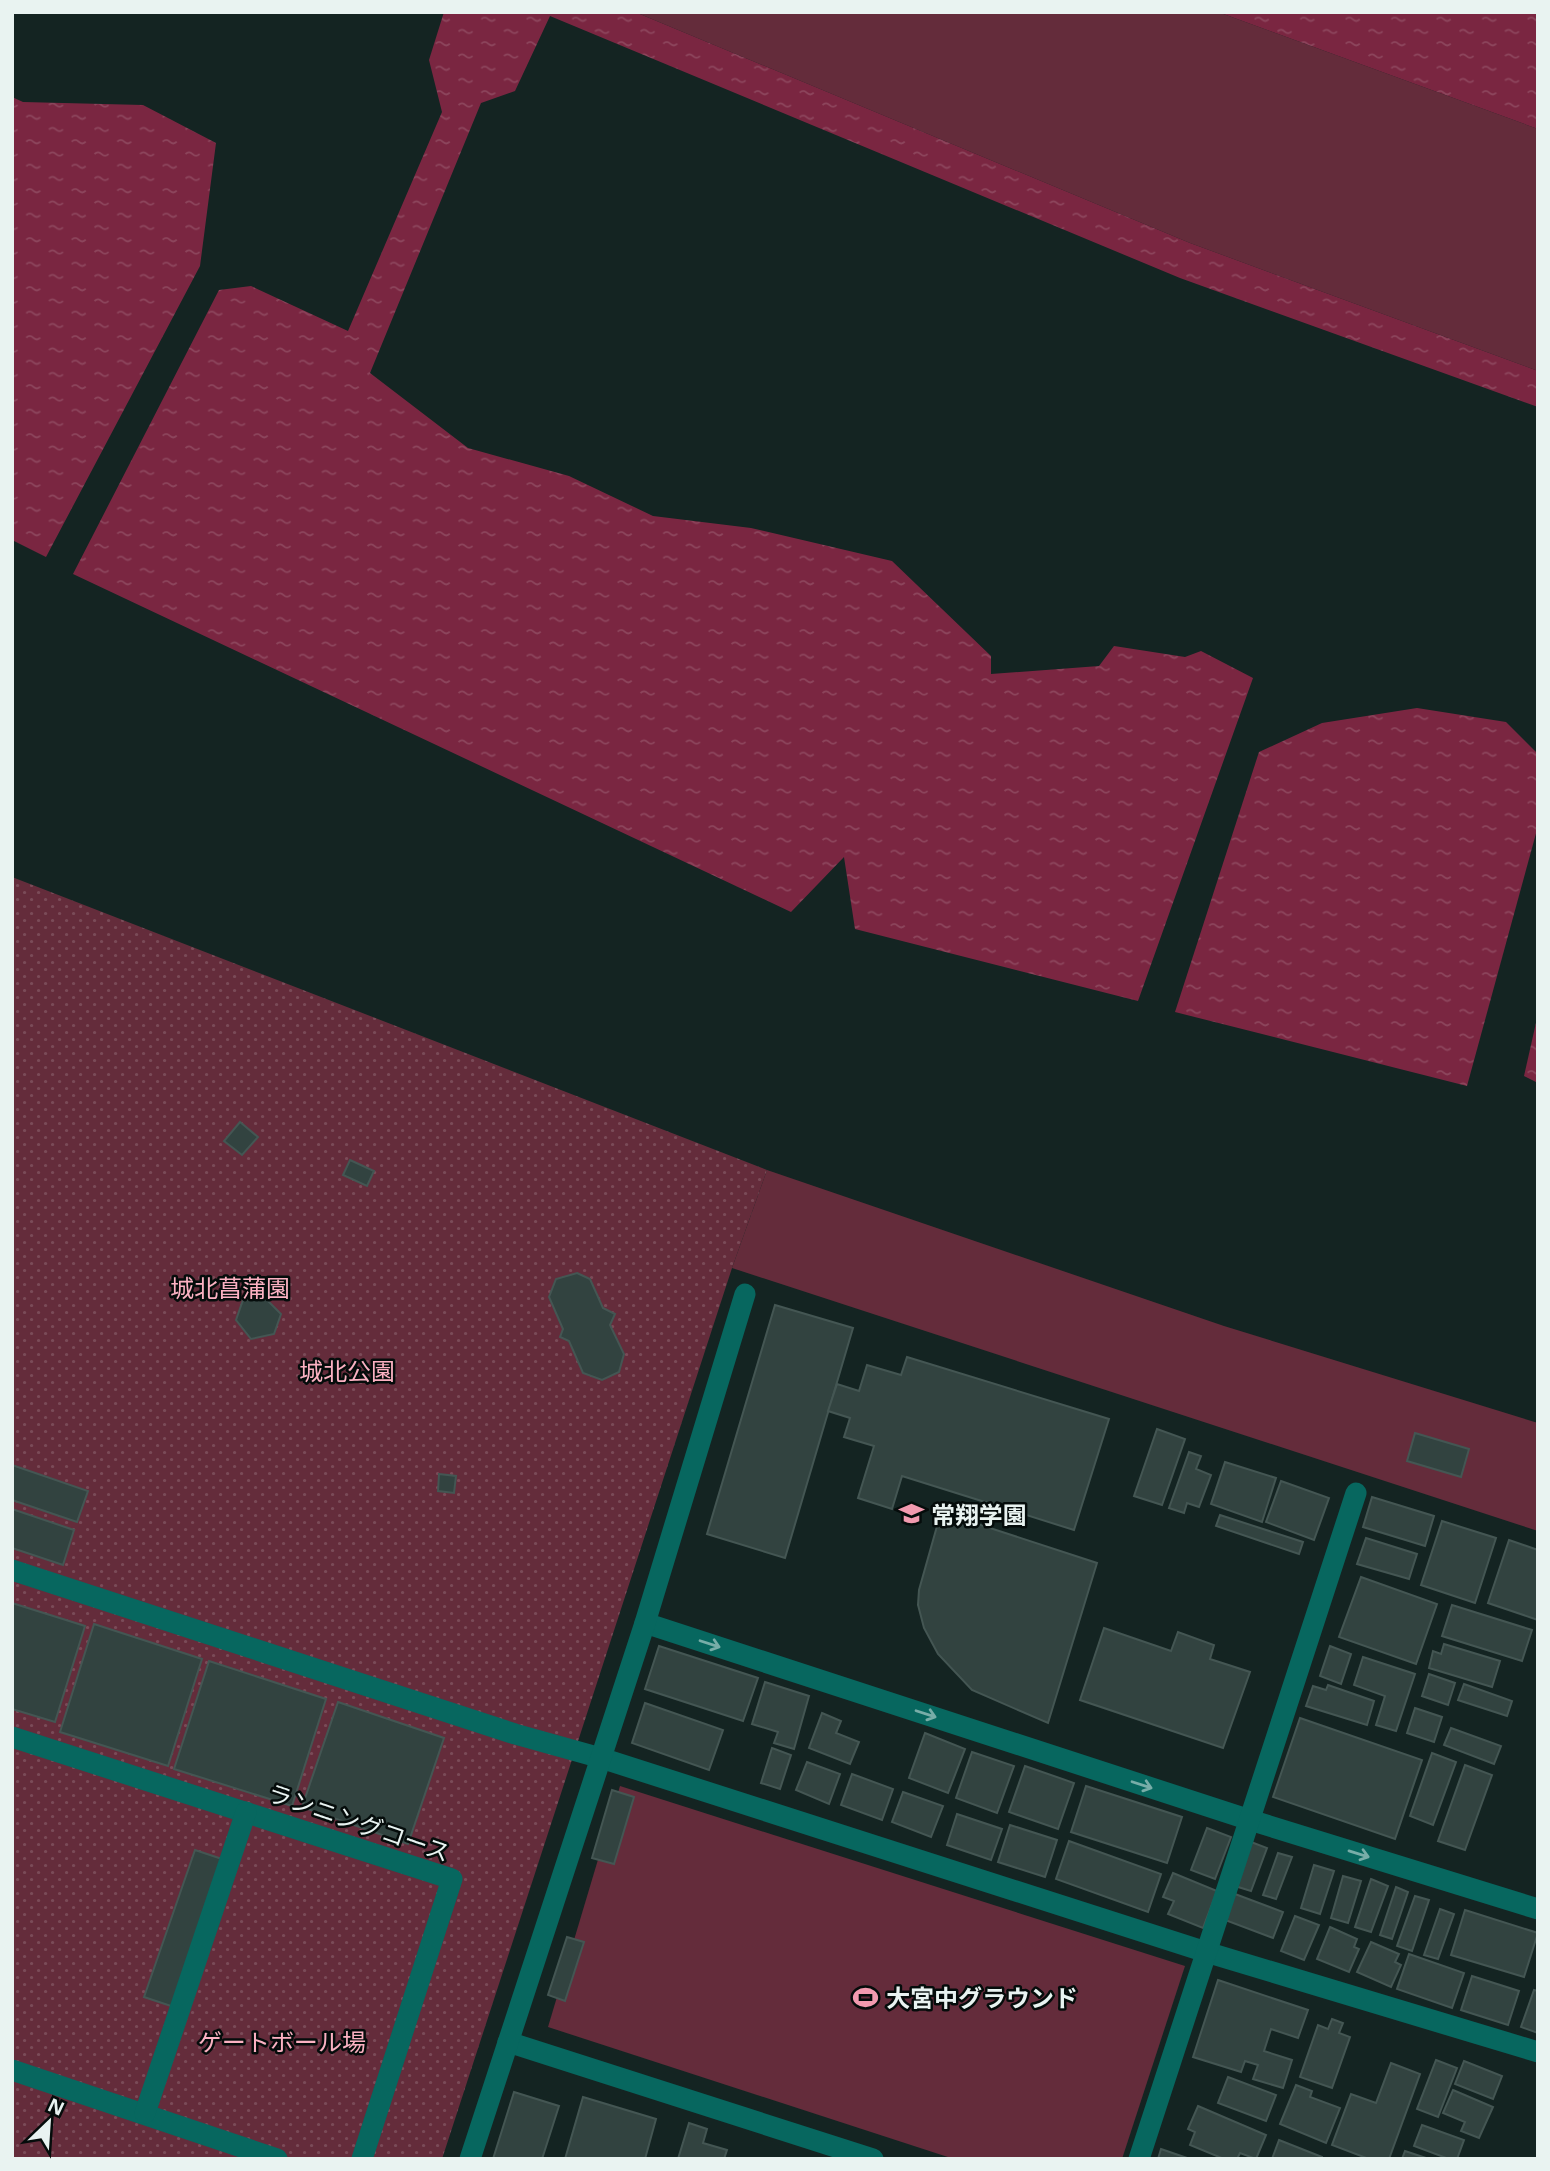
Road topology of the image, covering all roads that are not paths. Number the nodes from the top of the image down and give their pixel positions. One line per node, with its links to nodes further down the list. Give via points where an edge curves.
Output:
1 (745, 1294): 4 (street)
2 (1356, 1493): 8 (street)
3 (12, 1570): 6 (street)
4 (645, 1623): 6 (street); 8 (street, one-way to 8)
5 (12, 1737): 7 (street, ランニングコース)
6 (601, 1758): 10 (street); 11 (street)
7 (246, 1812): 14 (street); 16 (street, ランニングコース, via 452,1879)
8 (1250, 1820): 9 (street, one-way to 9); 10 (street)
9 (1538, 1909)
10 (1206, 1952): 12 (street); 19 (street)
11 (508, 2042): 17 (street); 18 (street)
12 (1538, 2052)
13 (12, 2070): 14 (street)
14 (145, 2113): 15 (street)
15 (277, 2159)
16 (362, 2159)
17 (470, 2159)
18 (873, 2159)
19 (1139, 2159)

